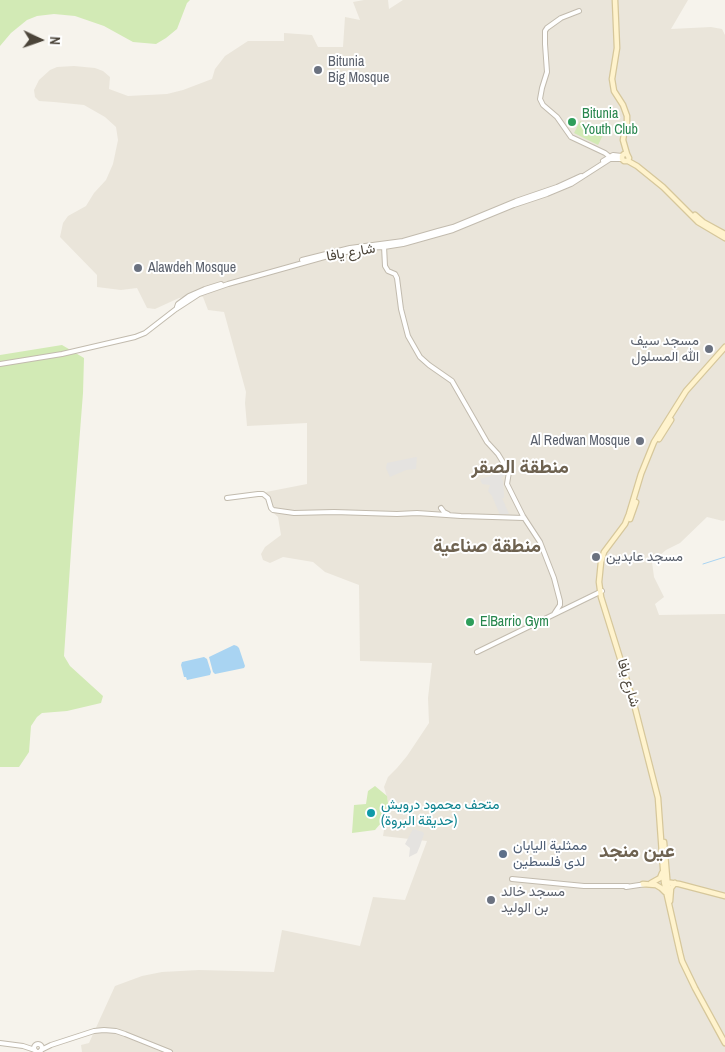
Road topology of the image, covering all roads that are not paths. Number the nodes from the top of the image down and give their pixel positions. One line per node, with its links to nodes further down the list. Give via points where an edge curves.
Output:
1 (615, 0): 3 (main road, via 617,48 612,79 614,91 627,116 623,137)
2 (579, 12): 4 (street, via 561,18 545,31 547,72 540,99 571,137 605,152)
3 (625, 157): 4 (street, via 612,155); 5 (main road, via 638,163 699,218); 6 (main road, via 663,187 698,222)
4 (611, 158): 7 (street, via 557,187 453,227)
5 (725, 234)
6 (725, 238)
7 (384, 246): 10 (street, via 359,246 320,255 205,289 189,296 145,333 135,337); 14 (street, via 385,266 397,278 408,336 420,357 452,381 487,442 509,472 507,484)
8 (725, 347): 15 (main road, شارع يافا, via 686,391 654,442 625,524 604,552 600,570)
9 (725, 351): 15 (main road, شارع يافا, via 689,392 658,441 644,470 631,517 605,557)
10 (0, 364)
11 (227, 498): 12 (street, via 263,494 274,510 294,513)
12 (438, 514): 13 (street); 13 (street, via 442,510)
13 (450, 515): 14 (street)
14 (523, 516): 16 (street, via 540,542)
15 (601, 591): 17 (street); 20 (main road, شارع يافا, via 652,772 659,805)
16 (560, 601): 17 (street); 18 (street)
17 (571, 606): 18 (street)
18 (554, 614): 19 (street)
19 (477, 652)
20 (664, 871): 22 (main road, شارع يافا); 23 (main road); 25 (main road)
21 (512, 880): 24 (street, via 584,886)
22 (665, 882): 23 (street); 25 (main road); 26 (main road, شارع يافا); 28 (main road, شارع يافا)
23 (652, 883): 24 (street)
24 (644, 884): 26 (main road, via 658,886)
25 (677, 884): 27 (main road); 28 (main road, via 671,888)
26 (666, 895): 31 (main road, شارع يافا, via 682,961)
27 (725, 896)
28 (670, 901): 29 (main road, شارع يافا, via 685,962)
29 (725, 1039)
30 (0, 1042): 34 (street)
31 (725, 1043)
32 (38, 1044): 33 (street); 34 (street); 35 (street, via 41,1046)
33 (51, 1044): 35 (street); 36 (street, via 94,1031 116,1031)
34 (23, 1046): 35 (street)
35 (37, 1051)
36 (170, 1052)

